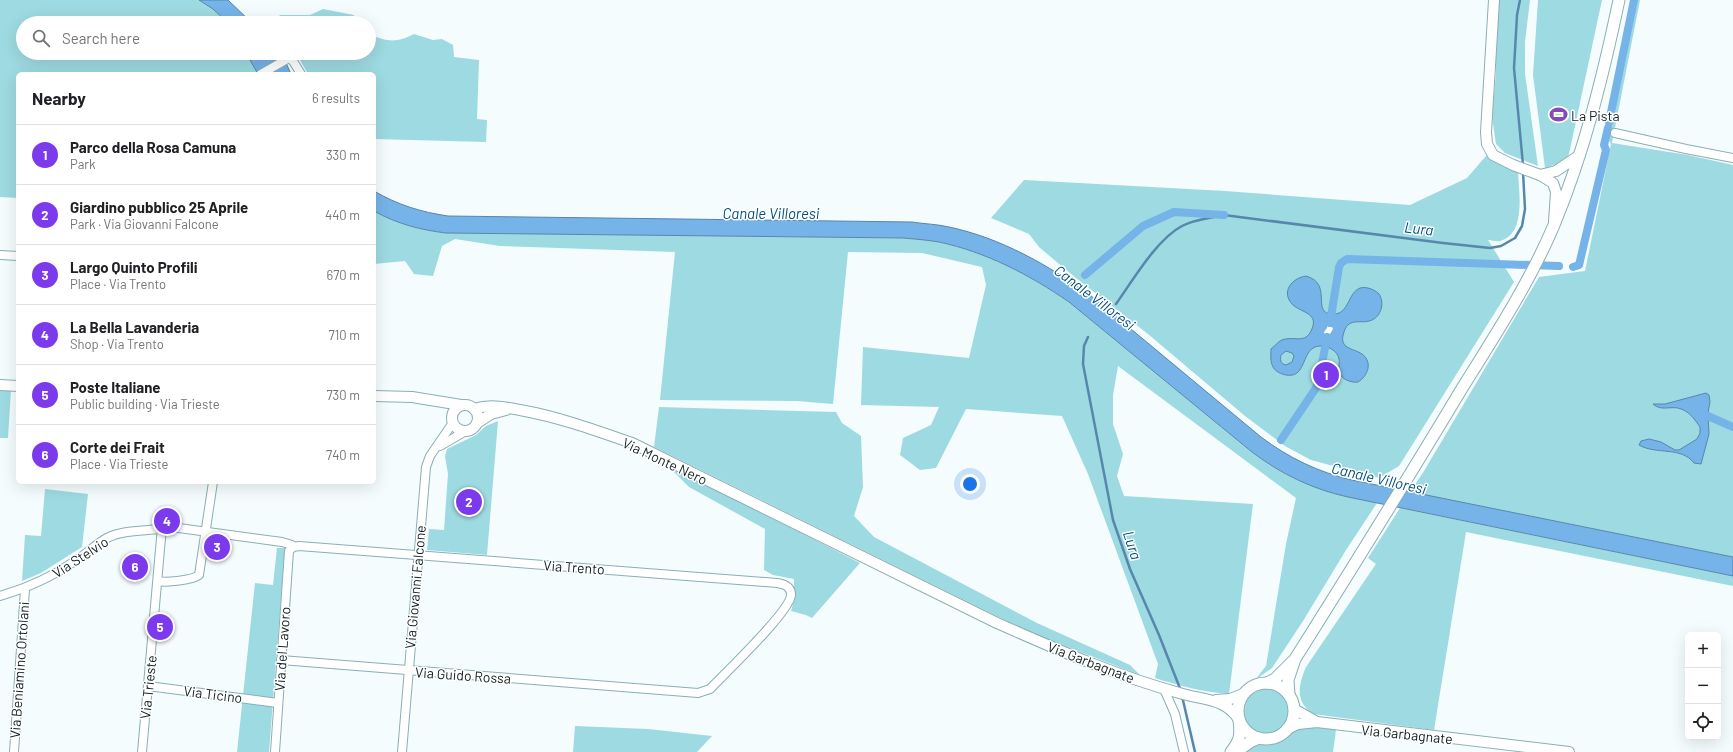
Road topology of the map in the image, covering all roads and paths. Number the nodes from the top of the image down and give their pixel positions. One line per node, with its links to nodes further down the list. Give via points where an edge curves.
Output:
1 (1619, 0): 8 (main road)
2 (1493, 2): 10 (street, via 1487,144 1492,155)
3 (283, 60): 5 (street)
4 (292, 60): 6 (street)
5 (264, 72)
6 (300, 72)
7 (1615, 133): 9 (street)
8 (1580, 155): 10 (street, via 1556,171); 11 (main road)
9 (1733, 158)
10 (1540, 175): 11 (street, via 1553,183 1556,192)
11 (1553, 227): 34 (main road, via 1520,293)
12 (0, 255): 13 (street)
13 (16, 256)
14 (0, 385): 15 (street)
15 (16, 386)
16 (376, 396): 17 (street)
17 (425, 400): 18 (street); 21 (street, via 444,411)
18 (461, 406): 19 (street, via 466,405); 21 (street, via 454,411)
19 (474, 409): 20 (street, Via Monte Nero, via 495,406); 22 (street, via 478,416)
20 (513, 409): 22 (street, Via Monte Nero, via 490,414); 33 (street, Via Monte Nero, via 574,422 632,443)
21 (452, 422): 23 (street, via 457,429); 24 (street, Via Giovanni Falcone)
22 (477, 423): 23 (street, via 472,430)
23 (464, 432): 24 (street, Via Giovanni Falcone)
24 (436, 449): 29 (street, Via Giovanni Falcone, via 426,467)
25 (213, 484): 27 (street)
26 (162, 527): 27 (street, Via Trento); 30 (street, Via Trieste); 31 (street, Via Stelvio, via 107,538 51,576)
27 (206, 531): 28 (street, Via Trento, via 282,542); 30 (street, via 198,576 168,583)
28 (293, 547): 29 (street, Via Trento); 35 (street, Via del Lavoro, via 289,551)
29 (417, 555): 36 (street, Via Giovanni Falcone); 39 (street, Via Trento, via 777,583 790,588 790,601 780,616 710,689 698,693)
30 (158, 582): 38 (street, Via Trieste)
31 (25, 589): 32 (street, Via Stelvio); 50 (street, Via Beniamino Ortolani)
32 (0, 596)
33 (997, 623): 40 (street, Via Garbagnate, via 1086,661)
34 (1295, 659): 37 (main road); 42 (main road, via 1288,680)
35 (281, 660): 36 (street, Via Guido Rossa); 44 (street, Via del Lavoro)
36 (409, 671): 39 (street, Via Guido Rossa); 53 (street, Via Giovanni Falcone)
37 (1267, 683): 41 (main road, via 1258,684); 42 (main road, via 1276,685)
38 (148, 686): 44 (street, Via Ticino); 51 (street, Via Trieste)
39 (644, 689)
40 (1164, 689): 43 (street, Via Garbagnate); 54 (street, via 1175,714)
41 (1243, 694): 43 (street, Via Garbagnate, via 1230,699); 46 (main road, via 1238,706)
42 (1289, 695): 45 (main road)
43 (1210, 700): 46 (street, Via Garbagnate, via 1229,707)
44 (278, 703): 52 (street, Via del Lavoro)
45 (1294, 709): 47 (street, Via Garbagnate); 48 (main road)
46 (1239, 720): 49 (main road, via 1247,731); 55 (main road, via 1240,735)
47 (1317, 722): 48 (street, Via Garbagnate, via 1298,724); 57 (street, Via Garbagnate)
48 (1287, 729): 49 (main road, via 1274,738)
49 (1259, 738): 56 (main road)
50 (14, 752)
51 (142, 752)
52 (275, 752)
53 (402, 752)
54 (1184, 752)
55 (1231, 752)
56 (1236, 752)
57 (1570, 752)

